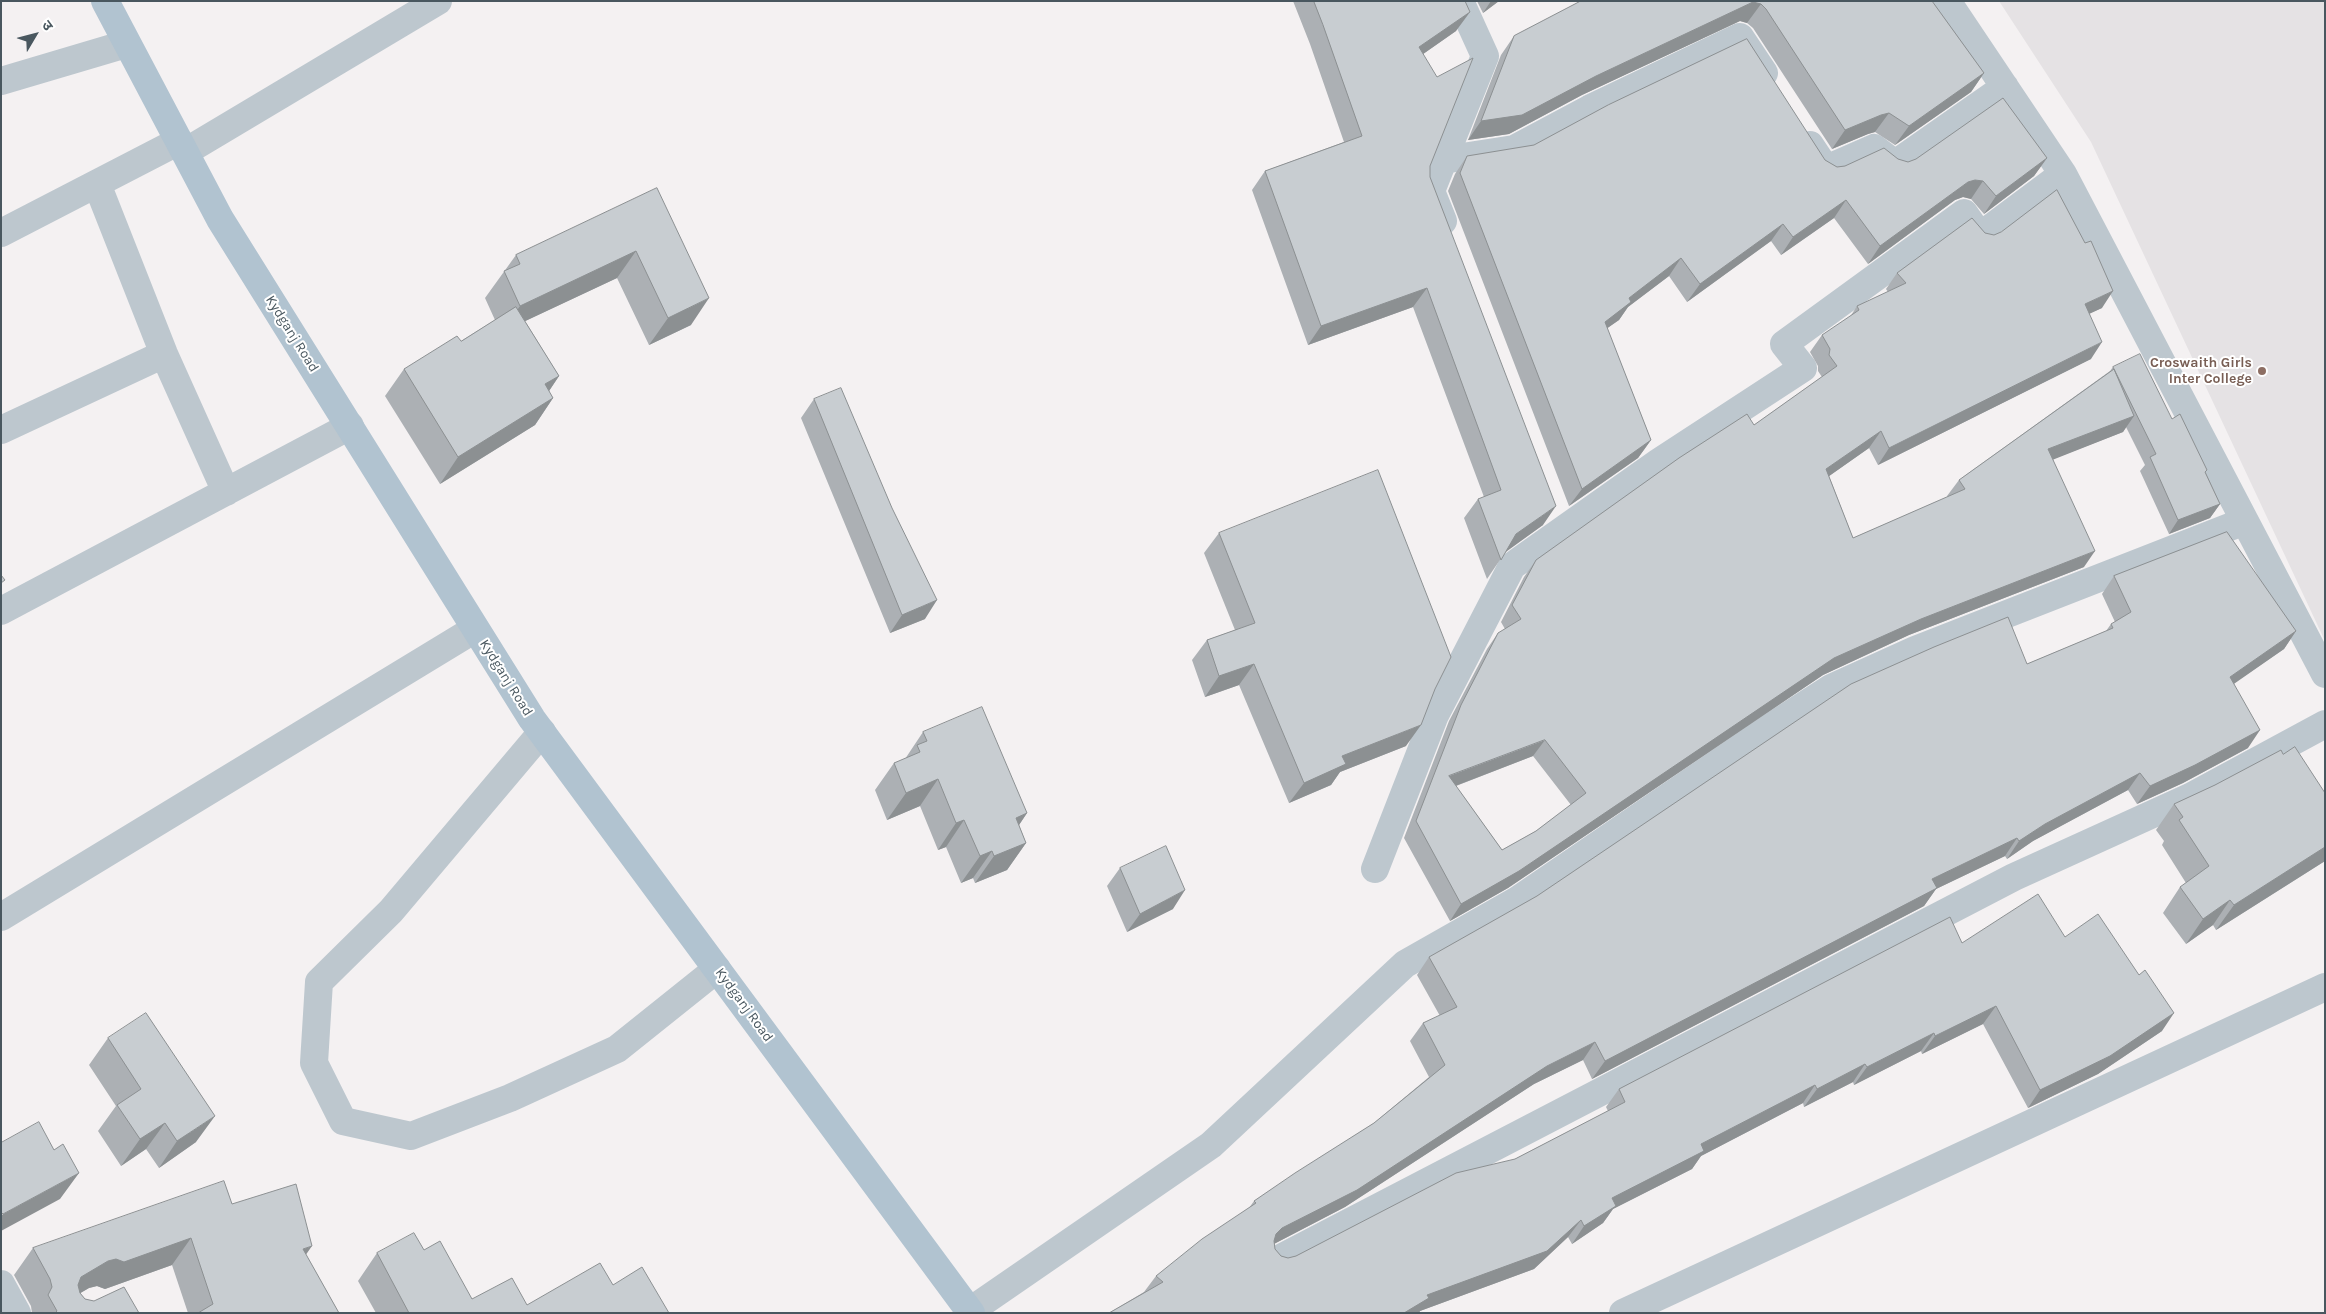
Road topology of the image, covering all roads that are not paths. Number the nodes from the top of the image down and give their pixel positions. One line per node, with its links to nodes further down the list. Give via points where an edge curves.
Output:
1 (105, 1): 5 (main road, Kydganj Road)
2 (438, 1): 10 (street)
3 (1460, 1): 11 (street, via 1485,56)
4 (1947, 1): 7 (street)
5 (126, 44): 6 (street); 10 (main road, Kydganj Road)
6 (1, 81)
7 (2005, 87): 9 (street, via 1895,164 1874,148 1826,168); 12 (street)
8 (1778, 95): 11 (street, via 1740,37 1589,109 1514,149)
9 (1799, 128)
10 (182, 147): 13 (street); 17 (main road, Kydganj Road, via 220,219)
11 (1443, 160): 15 (street, via 1431,191)
12 (2063, 174): 21 (street); 22 (street, via 1980,236 1964,213 1784,344 1803,368)
13 (97, 184): 14 (street); 16 (street)
14 (1, 234)
15 (1452, 246)
16 (164, 354): 18 (street); 19 (street)
17 (350, 426): 19 (street); 24 (main road, Kydganj Road)
18 (1, 430)
19 (226, 492): 23 (street)
20 (1551, 503): 22 (street)
21 (2245, 521): 25 (street); 34 (street, via 1915,650 1832,688 1516,902 1405,964 1211,1145)
22 (1562, 531): 28 (street, via 1512,566 1435,715)
23 (1, 611)
24 (476, 629): 27 (main road, Kydganj Road); 29 (street)
25 (2325, 674)
26 (2325, 724): 32 (street, via 2190,797 2014,876)
27 (542, 732): 30 (main road, Kydganj Road); 30 (street, via 391,911 319,982 314,1063 343,1121 411,1136 510,1098 617,1049)
28 (1375, 869)
29 (1, 917)
30 (717, 969): 34 (main road, Kydganj Road)
31 (2325, 987): 36 (street)
32 (1277, 1260)
33 (1, 1284): 35 (street)
34 (969, 1312)
35 (17, 1313)
36 (1623, 1313)

